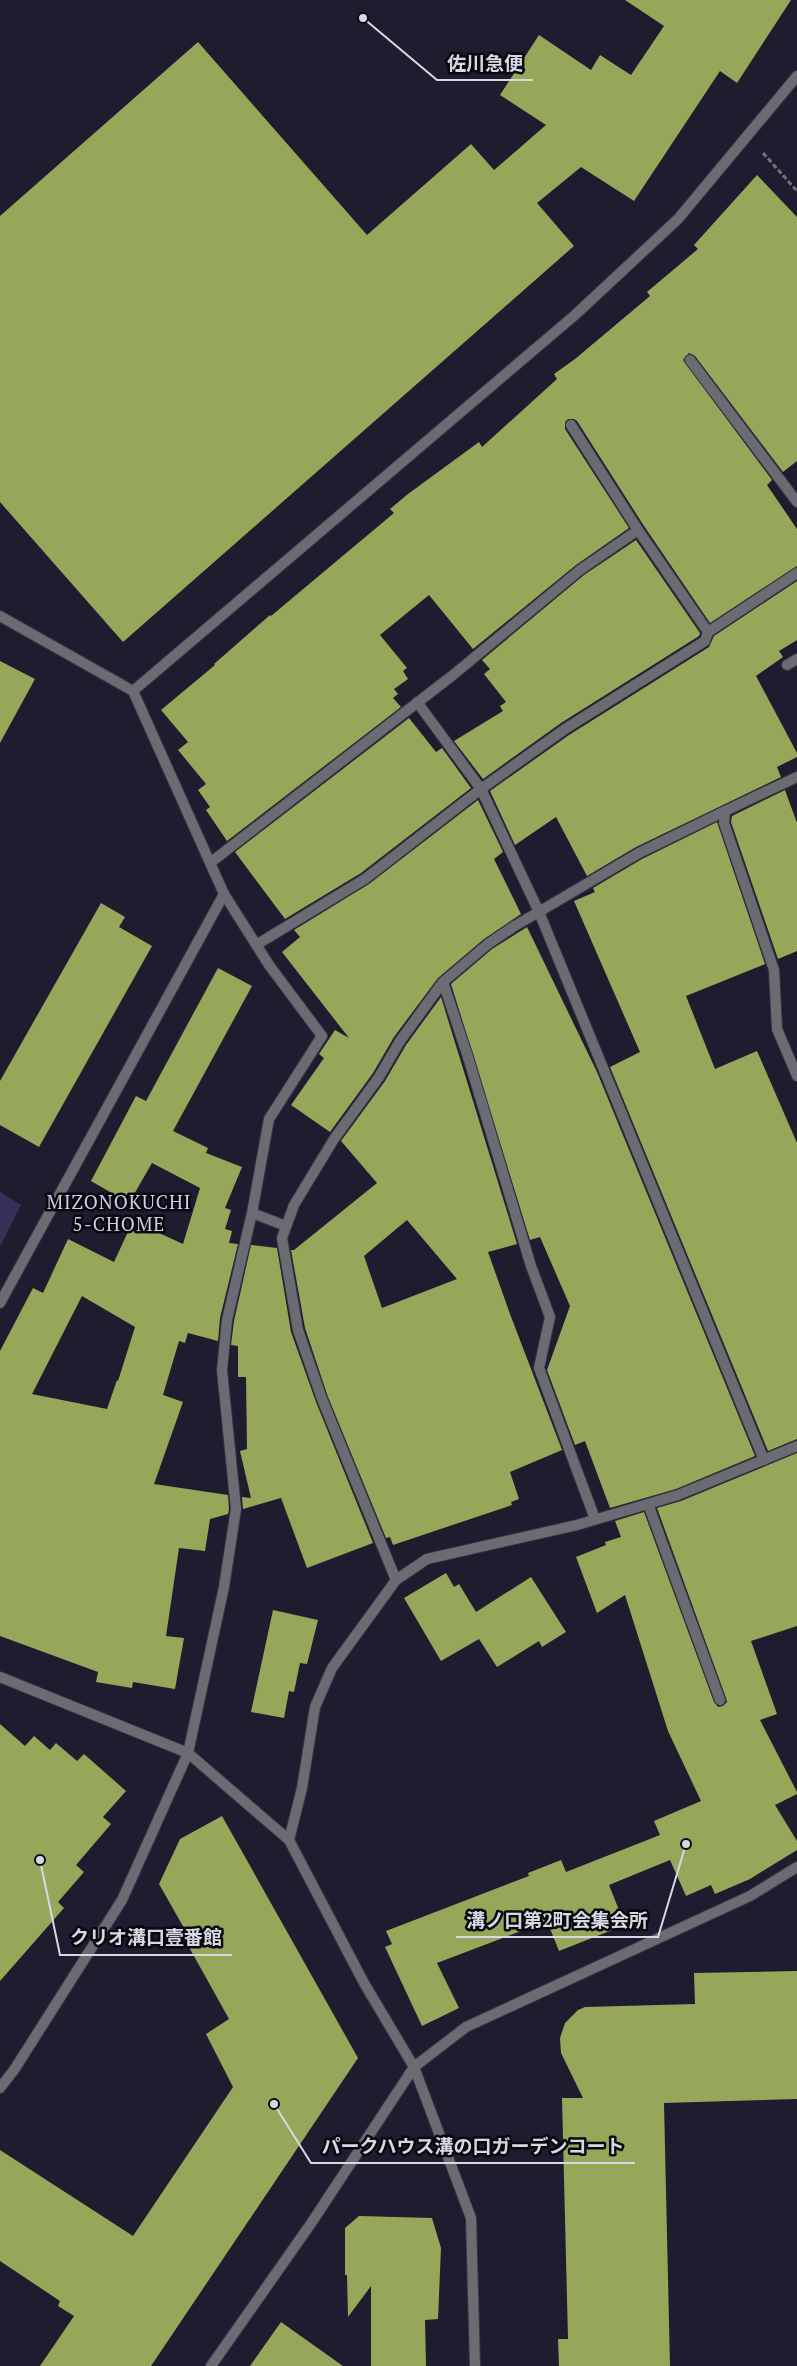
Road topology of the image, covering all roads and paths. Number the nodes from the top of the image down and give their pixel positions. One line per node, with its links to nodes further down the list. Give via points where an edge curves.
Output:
1 (797, 76): 2 (street)
2 (748, 136): 3 (path); 13 (street, via 678,219 575,315)
3 (797, 191)
4 (690, 360): 6 (street)
5 (570, 425): 7 (street)
6 (797, 502)
7 (638, 530): 10 (street); 14 (street, via 580,570)
8 (797, 573): 10 (street)
9 (0, 616): 13 (street)
10 (708, 632): 16 (street, via 705,641 565,729)
11 (797, 659): 12 (street)
12 (787, 666)
13 (133, 691): 18 (street)
14 (417, 702): 16 (street); 18 (street)
15 (797, 777): 17 (street)
16 (481, 789): 20 (street); 21 (street, via 365,879)
17 (725, 810): 20 (street, via 639,853); 23 (street, via 724,823 774,970 777,1029)
18 (210, 863): 19 (street)
19 (224, 894): 21 (street); 26 (street)
20 (539, 912): 22 (street, via 488,944); 28 (street)
21 (256, 945): 24 (street, via 322,1036 269,1119)
22 (443, 982): 25 (street, via 334,1139 294,1205); 30 (street, via 531,1266 550,1317 539,1368)
23 (797, 1076)
24 (252, 1213): 25 (street); 34 (street, via 228,1320 222,1370 236,1509 224,1587)
25 (286, 1226): 31 (street, via 282,1238 298,1330 322,1399)
26 (0, 1303)
27 (797, 1446): 28 (street)
28 (764, 1460): 29 (street)
29 (648, 1504): 30 (street); 33 (street)
30 (595, 1520): 31 (street, via 427,1559)
31 (396, 1580): 35 (street, via 332,1668 315,1707 302,1788)
32 (0, 1677): 34 (street)
33 (720, 1700)
34 (188, 1753): 35 (street); 38 (street, via 122,1900)
35 (289, 1840): 37 (street, via 364,1983)
36 (797, 1867): 37 (street, via 750,1896 466,2027)
37 (414, 2067): 39 (street, via 312,2222); 40 (street, via 471,2218)
38 (0, 2088)
39 (211, 2366)
40 (475, 2366)

